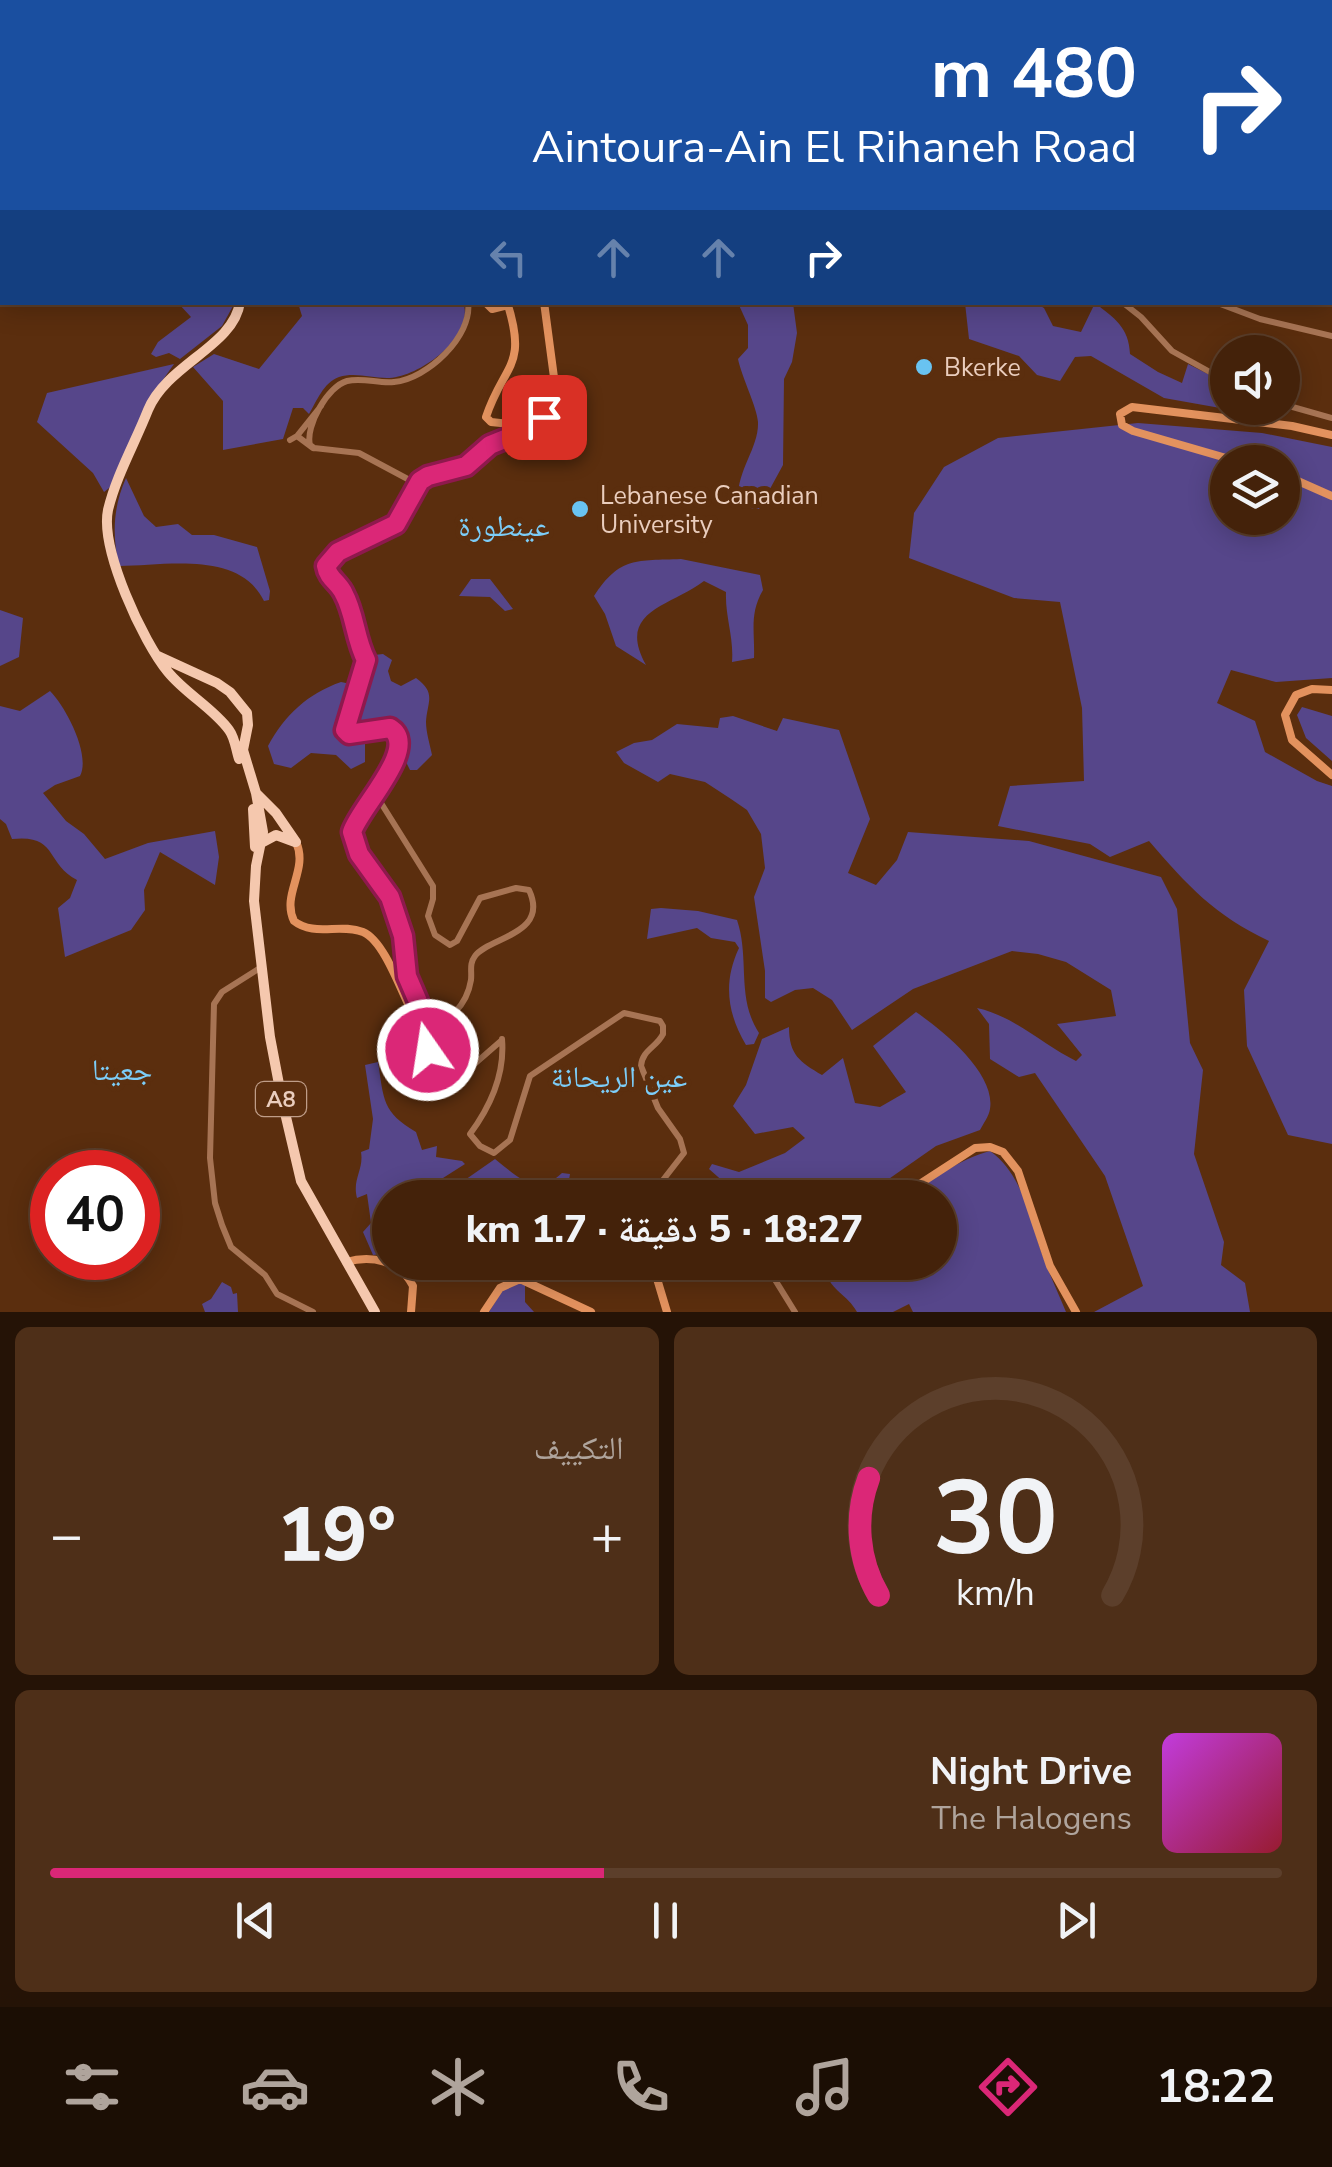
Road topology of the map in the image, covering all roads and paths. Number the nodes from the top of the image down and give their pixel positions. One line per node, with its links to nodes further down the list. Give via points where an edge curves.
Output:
1 (239, 305): 21 (highway, A8, via 229,330 176,372 153,400 109,508 116,570)
2 (468, 305): 9 (street, via 461,336 422,373 392,383 345,382)
3 (508, 305): 13 (main road, via 516,355 486,418)
4 (544, 305): 13 (main road, via 556,393)
5 (1125, 305): 8 (street, via 1172,352)
6 (1222, 305): 7 (street)
7 (1332, 336)
8 (1210, 372)
9 (323, 405): 15 (street, via 308,437); 15 (street, via 293,438)
10 (1300, 409): 12 (street)
11 (1117, 418): 14 (main road, via 1127,406); 16 (main road, via 1133,431); 17 (main road, via 1127,432)
12 (1332, 418)
13 (534, 426): 18 (main road, via 490,445 466,466)
14 (1332, 432)
15 (320, 449): 18 (street, via 359,453)
16 (1210, 453)
17 (1210, 458)
18 (417, 484): 23 (main road, via 396,524 338,552 325,570 344,592 366,660 345,730 396,730 400,743)
19 (1300, 484): 20 (main road)
20 (1332, 498)
21 (168, 664): 25 (highway, A8, via 218,683 247,713 243,750); 26 (highway, A8, via 230,732)
22 (1332, 692): 24 (main road, via 1303,692 1285,715 1287,734)
23 (389, 774): 29 (main road, via 352,832 359,854 390,897); 29 (street, via 381,804 432,886 428,916 440,940 457,941 480,898 522,887 532,898 520,930 474,956 464,1000 444,1023)
24 (1332, 776)
25 (256, 792): 26 (highway, A8); 27 (highway)
26 (261, 831): 27 (highway); 28 (highway, A8, via 254,901)
27 (296, 842): 29 (main road, via 299,872 289,902 294,920 306,928 370,936)
28 (262, 966): 32 (highway, A8, via 297,1166); 36 (street, via 214,1004 215,1203 232,1247 276,1294)
29 (423, 1027): 30 (street, via 432,1066 455,1081 502,1039 494,1089 470,1134 494,1152 510,1140 528,1080 543,1065 624,1013 660,1021 663,1034 642,1058 642,1072 684,1153)
30 (663, 1180)
31 (926, 1180): 42 (main road, via 975,1148 1004,1152)
32 (346, 1262): 35 (main road, via 377,1258 403,1272 413,1286); 37 (highway, A8)
33 (657, 1280): 40 (main road)
34 (775, 1280): 41 (street)
35 (414, 1310)
36 (313, 1312)
37 (375, 1312)
38 (484, 1312): 39 (main road, via 500,1288 516,1279)
39 (592, 1312)
40 (667, 1312)
41 (795, 1312)
42 (1076, 1312)

